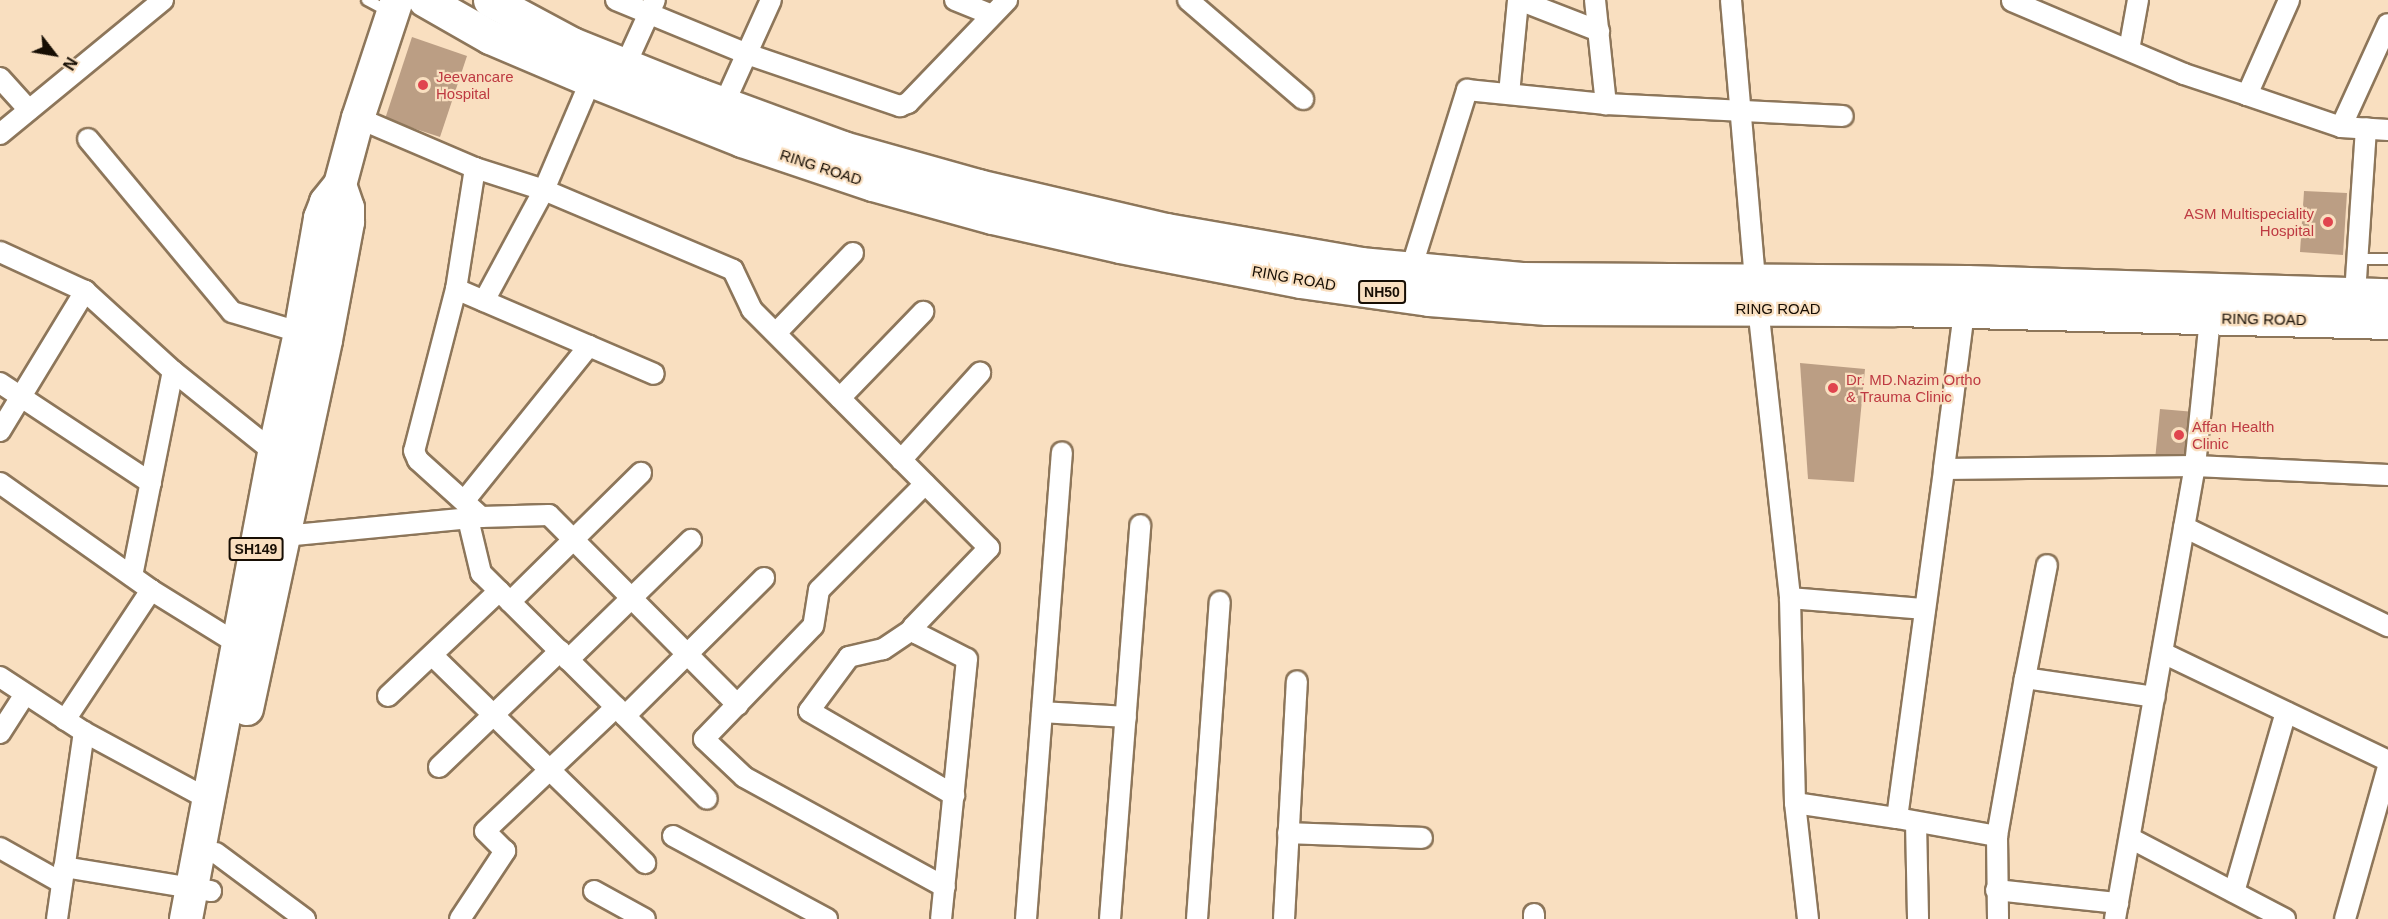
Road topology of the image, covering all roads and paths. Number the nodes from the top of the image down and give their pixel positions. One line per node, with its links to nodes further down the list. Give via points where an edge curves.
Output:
1 (164, 0): 30 (street)
2 (425, 0): 24 (highway, RING ROAD / NH50, via 490,37)
3 (490, 0): 22 (highway, RING ROAD / NH50, via 572,44)
4 (616, 0): 16 (street)
5 (771, 0): 21 (street)
6 (954, 0): 17 (street)
7 (1007, 0): 17 (street)
8 (1188, 0): 27 (street)
9 (1519, 0): 19 (street); 25 (street)
10 (1595, 0): 19 (street)
11 (1731, 0): 31 (street)
12 (2011, 0): 20 (street)
13 (2138, 0): 20 (street)
14 (2289, 0): 26 (street)
15 (386, 4): 33 (main road, SH149)
16 (652, 7): 21 (street); 22 (street)
17 (992, 15): 21 (street, via 908,103 900,106)
18 (2388, 24): 34 (street)
19 (1599, 31): 29 (street)
20 (2129, 50): 26 (street)
21 (747, 54): 28 (street)
22 (625, 66): 28 (highway, RING ROAD / NH50)
23 (0, 78): 30 (street)
24 (591, 80): 40 (street); 49 (highway, RING ROAD / NH50, via 742,140 873,184 992,217 1300,281 1429,299 1547,308)
25 (1509, 94): 29 (street); 45 (street, via 1467,90)
26 (2247, 95): 34 (street)
27 (1303, 99)
28 (724, 104): 45 (highway, RING ROAD / NH50, via 843,148 978,186 1166,230 1360,264)
29 (1606, 104): 31 (street)
30 (29, 110): 37 (street)
31 (1741, 112): 32 (street); 49 (street)
32 (1843, 116)
33 (358, 118): 39 (street); 57 (main road, SH149, via 340,185 348,222)
34 (2341, 127): 35 (street)
35 (2366, 128): 36 (street); 43 (street)
36 (2388, 130)
37 (0, 134)
38 (88, 139): 57 (street, via 232,312)
39 (476, 168): 40 (street); 46 (street)
40 (544, 190): 51 (street); 56 (street, via 733,270 752,310)
41 (0, 252): 47 (street)
42 (853, 253): 56 (street)
43 (2357, 259): 44 (lane); 48 (street)
44 (2388, 260)
45 (1411, 269): 49 (highway, RING ROAD / NH50)
46 (456, 290): 51 (street); 77 (street, via 414,451 418,460)
47 (85, 291): 59 (street); 63 (street)
48 (2355, 294): 49 (highway, RING ROAD / NH50, via 1967,282); 50 (highway, RING ROAD / NH50)
49 (1758, 295): 53 (highway, RING ROAD / NH50); 88 (street)
50 (2388, 295)
51 (484, 301): 58 (street)
52 (923, 312): 64 (street)
53 (1964, 312): 54 (highway, RING ROAD / NH50); 70 (street)
54 (2210, 318): 55 (highway, RING ROAD / NH50); 69 (street)
55 (2388, 322)
56 (776, 333): 64 (street)
57 (313, 337): 66 (main road, SH149); 71 (main road, SH149)
58 (589, 346): 61 (street); 77 (street)
59 (173, 371): 66 (street); 75 (street)
60 (980, 373): 68 (street)
61 (654, 374)
62 (0, 383): 63 (street)
63 (21, 396): 65 (street); 75 (street)
64 (840, 398): 68 (street)
65 (0, 431)
66 (274, 452): 71 (street); 94 (main road, SH149)
67 (1062, 452): 107 (street)
68 (901, 459): 76 (street)
69 (2194, 466): 70 (street); 73 (street); 79 (street)
70 (1944, 469): 91 (street)
71 (298, 472): 80 (main road, SH149)
72 (641, 473): 81 (street)
73 (2388, 475)
74 (0, 483): 84 (street)
75 (151, 483): 84 (street)
76 (926, 484): 93 (street, via 989,548); 105 (street, via 819,590 813,626)
77 (471, 512): 80 (street); 81 (street, via 545,514); 87 (street, via 481,573)
78 (1140, 525): 110 (street)
79 (2184, 527): 92 (street); 95 (street)
80 (284, 536): 129 (main road, SH149)
81 (573, 540): 87 (street); 89 (street)
82 (691, 540): 89 (street)
83 (2047, 565): 100 (street)
84 (132, 576): 86 (street)
85 (764, 578): 96 (street)
86 (151, 590): 94 (street); 111 (street)
87 (505, 596): 97 (street); 98 (street)
88 (1790, 598): 91 (street); 121 (street)
89 (631, 599): 96 (street); 98 (street)
90 (1220, 602): 147 (street)
91 (1925, 609): 122 (street)
92 (2388, 626)
93 (913, 629): 118 (street, via 967,659); 118 (street, via 883,649 849,657 809,711)
94 (238, 645): 119 (main road, SH149)
95 (2163, 653): 104 (street); 108 (street)
96 (688, 654): 105 (street); 106 (street)
97 (432, 655): 103 (street); 109 (street)
98 (564, 655): 106 (street); 109 (street)
99 (0, 677): 102 (street)
100 (2025, 678): 104 (street); 125 (street)
101 (1297, 681): 123 (street)
102 (25, 694): 111 (street); 113 (street)
103 (388, 696)
104 (2155, 697): 127 (street)
105 (738, 705): 132 (street, via 704,739 744,777)
106 (620, 711): 117 (street); 120 (street)
107 (1042, 712): 110 (street); 145 (street)
108 (2286, 712): 114 (street); 135 (street)
109 (492, 716): 115 (street); 117 (street)
110 (1126, 717): 146 (street)
111 (65, 720): 112 (street)
112 (84, 732): 119 (street); 131 (street)
113 (0, 733)
114 (2388, 761)
115 (439, 767)
116 (2388, 767): 153 (street)
117 (549, 771): 130 (street); 138 (street, via 485,831 505,851)
118 (954, 795): 132 (street)
119 (208, 799): 136 (main road, SH149)
120 (707, 799)
121 (1795, 803): 122 (street); 149 (street)
122 (1907, 820): 125 (street); 150 (street)
123 (1288, 833): 126 (street); 148 (street)
124 (673, 836): 143 (street)
125 (1998, 836): 133 (street)
126 (1422, 838)
127 (2130, 838): 135 (street); 137 (street)
128 (0, 848): 131 (street)
129 (216, 853): 136 (main road, SH149); 141 (street)
130 (645, 863)
131 (63, 875): 136 (street); 139 (street)
132 (945, 887): 144 (street)
133 (1996, 890): 137 (street); 151 (street)
134 (594, 891): 142 (street)
135 (2234, 892): 152 (street)
136 (203, 900): 140 (main road, SH149)
137 (2117, 911)
138 (462, 918)
139 (57, 919)
140 (186, 919)
141 (305, 919)
142 (645, 919)
143 (827, 919)
144 (941, 919)
145 (1026, 919)
146 (1110, 919)
147 (1197, 919)
148 (1289, 919)
149 (1808, 919)
150 (1918, 919)
151 (1998, 919)
152 (2285, 919)
153 (2345, 919)

